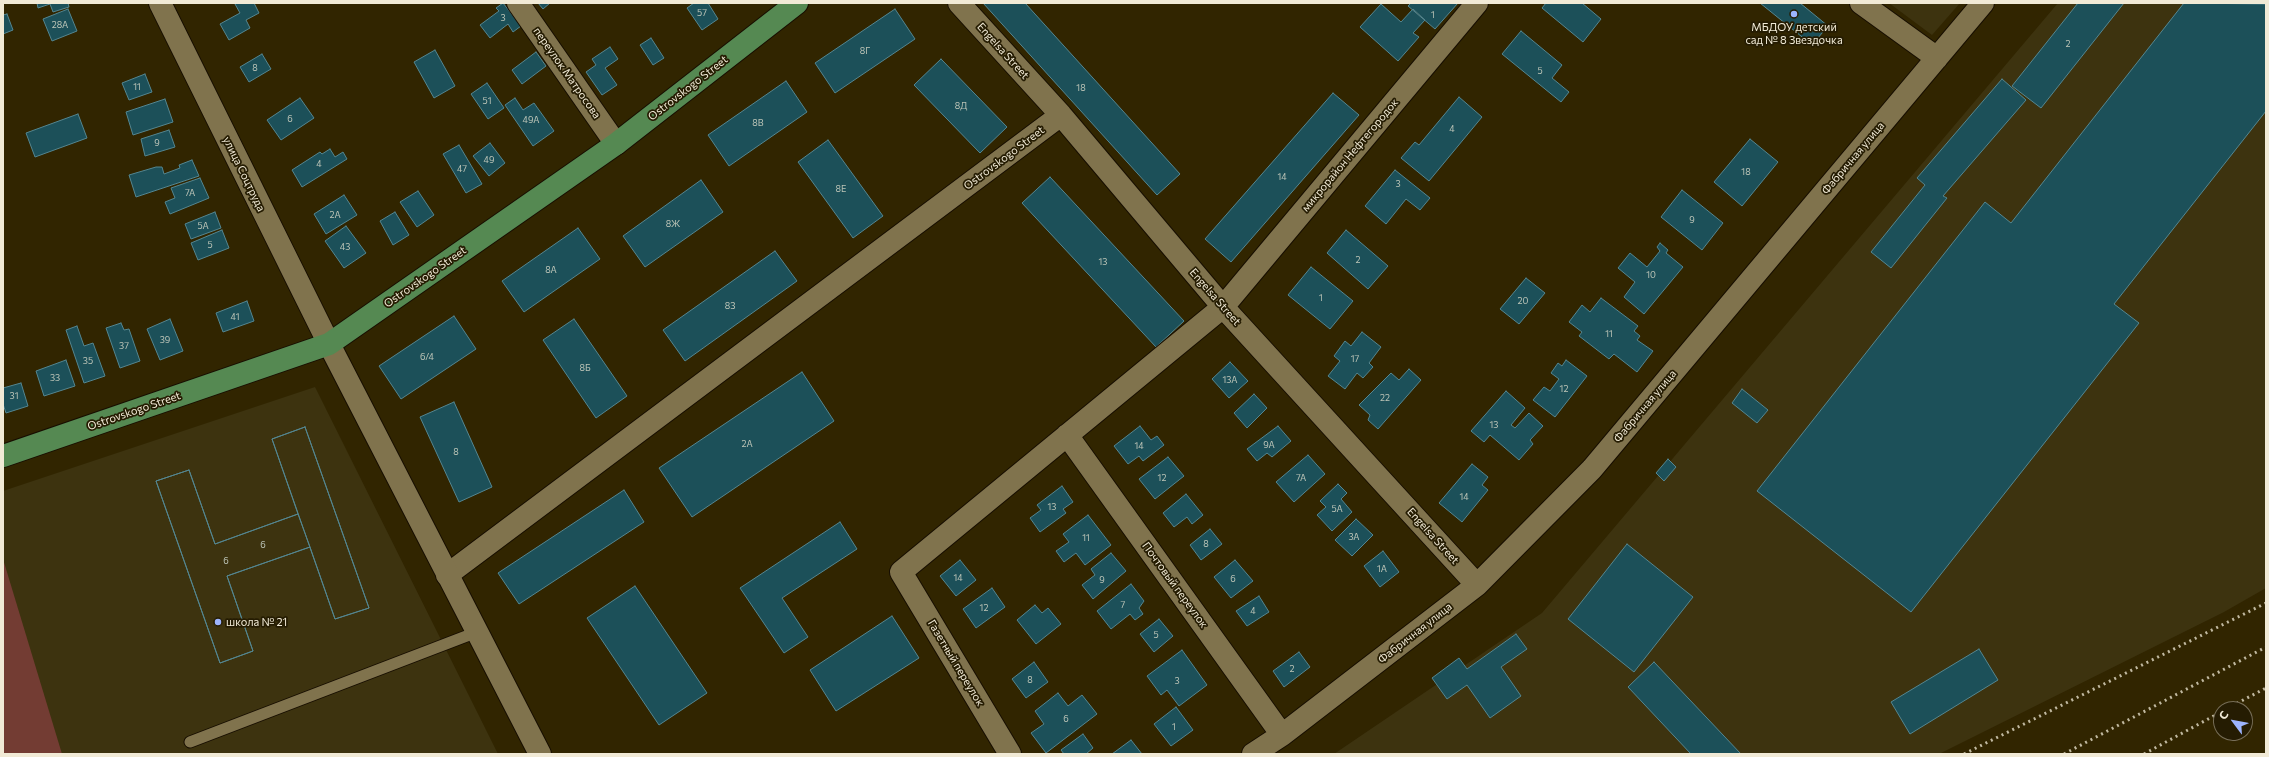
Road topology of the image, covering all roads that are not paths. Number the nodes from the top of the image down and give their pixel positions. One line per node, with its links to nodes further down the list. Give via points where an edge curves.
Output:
1 (160, 3): 12 (street, улица Соцтруда)
2 (518, 3): 10 (street, переулок Матросова)
3 (797, 3): 10 (main road, Ostrovskogo Street)
4 (959, 3): 9 (street, Engelsa Street)
5 (1477, 3): 11 (street, микрорайон Нефтегородок)
6 (1861, 3): 8 (street)
7 (1983, 3): 8 (street, Фабричная улица)
8 (1937, 58): 17 (street, Фабричная улица, via 1592,469)
9 (1061, 115): 11 (street, Engelsa Street); 16 (street, Ostrovskogo Street)
10 (616, 144): 12 (main road, Ostrovskogo Street)
11 (1223, 307): 13 (street, микрорайон Нефтегородок); 17 (street, Engelsa Street)
12 (329, 344): 14 (main road, Ostrovskogo Street); 16 (street, улица Соцтруда)
13 (1067, 435): 15 (street, микрорайон Нефтегородок); 19 (street, Почтовый переулок)
14 (3, 456)
15 (901, 572): 22 (street, Газетный переулок)
16 (447, 575): 18 (street, улица Соцтруда)
17 (1477, 585): 19 (street, Фабричная улица)
18 (477, 632): 20 (lane); 21 (street, улица Соцтруда)
19 (1282, 734): 23 (street, Фабричная улица)
20 (190, 742)
21 (540, 754)
22 (1010, 754)
23 (1253, 754)

